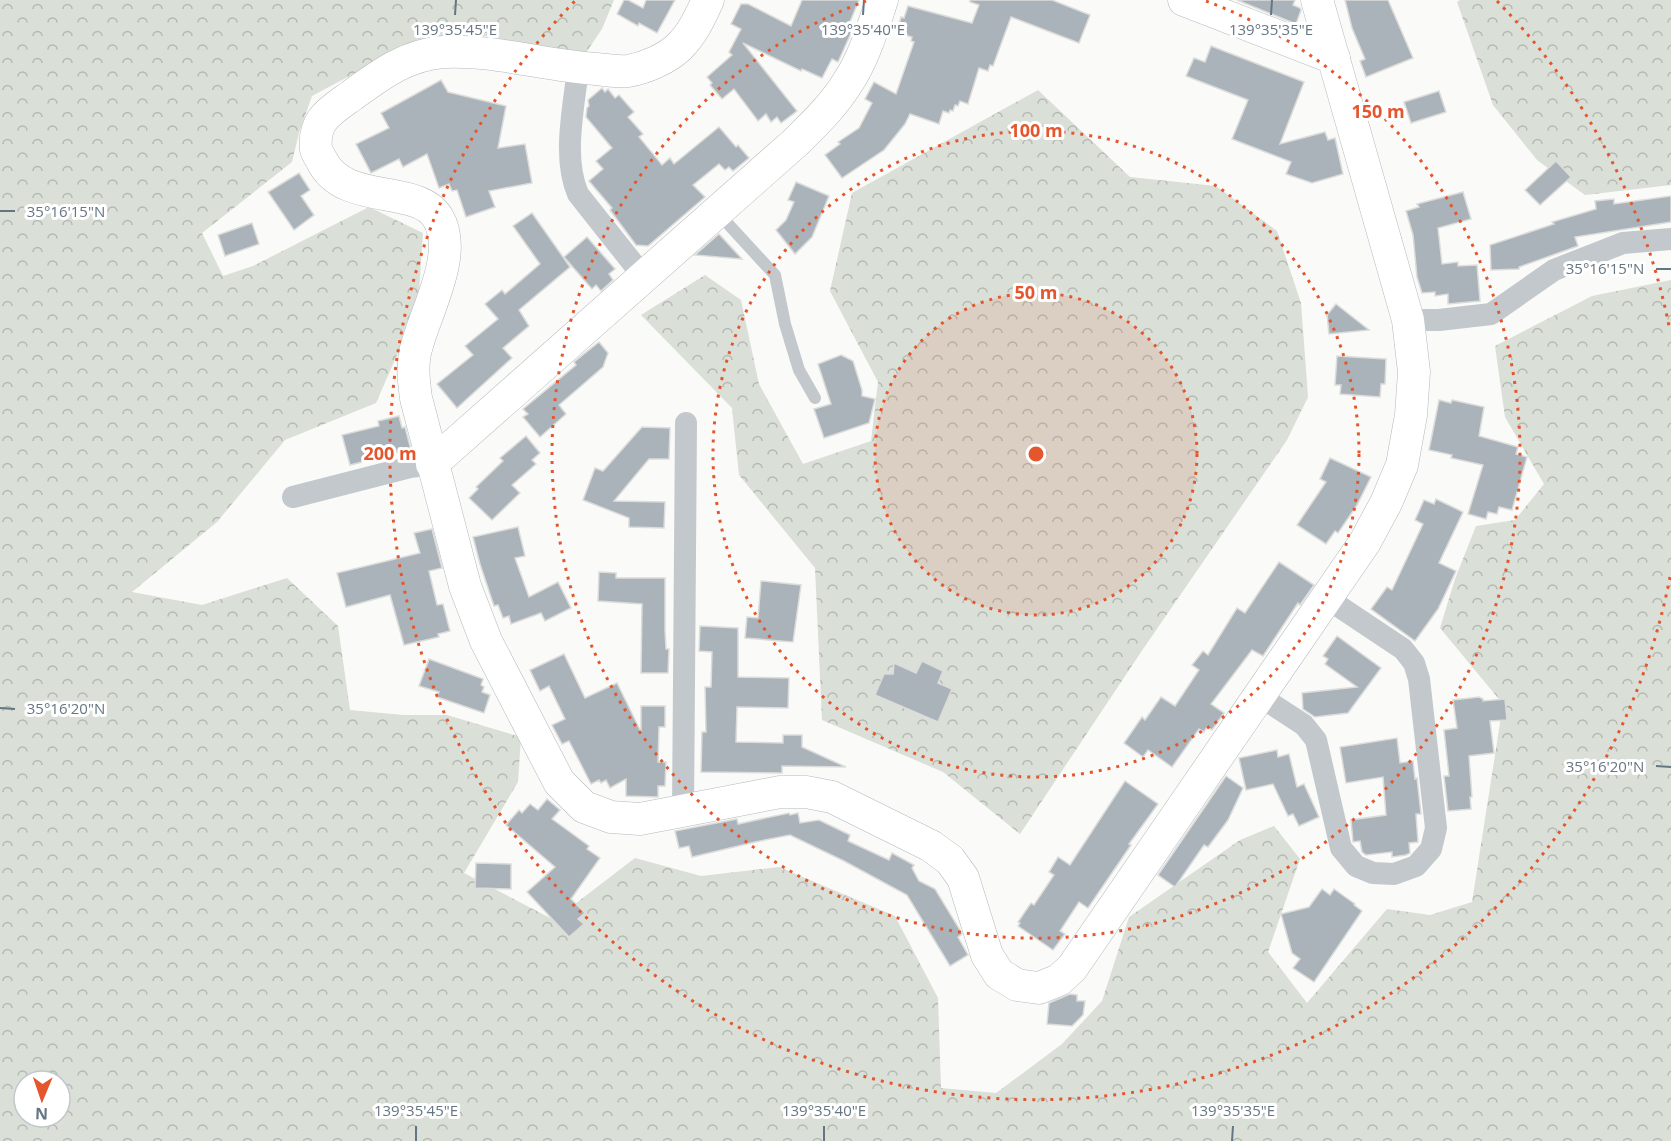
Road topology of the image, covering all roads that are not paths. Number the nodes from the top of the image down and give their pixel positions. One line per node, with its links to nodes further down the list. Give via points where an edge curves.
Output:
1 (708, 0): 6 (street, via 697,25 680,47 656,63 627,71)
2 (882, 0): 7 (street, via 850,81 826,113)
3 (1184, 0): 5 (street)
4 (1317, 0): 5 (street)
5 (1334, 58): 10 (street)
6 (578, 68): 9 (street, via 571,178 578,194); 13 (street, via 466,52 414,57 391,67 326,113 317,130 316,151 327,172 348,186 425,206 438,217 445,235 444,262 415,353 413,376)
7 (717, 212): 9 (street); 11 (lane, via 775,275 799,370)
8 (1671, 239): 10 (street, via 1623,243 1554,270 1491,314)
9 (643, 276): 13 (street)
10 (1408, 320): 15 (street, via 1414,372 1402,465 1365,543)
11 (815, 398)
12 (686, 423): 17 (street)
13 (432, 464): 14 (street); 17 (street, via 465,586 486,641 559,782 584,807 611,817 640,819)
14 (293, 497)
15 (1328, 598): 16 (street); 16 (street, via 1403,649 1414,663 1436,828 1431,849 1416,866 1394,874 1373,873 1356,866 1341,848 1316,740 1304,725)
16 (1258, 695): 17 (street, via 1072,968 1059,980 1039,988 1017,985 999,974 987,955 963,878 950,860 921,841 832,797 806,792 780,792)
17 (683, 812)

